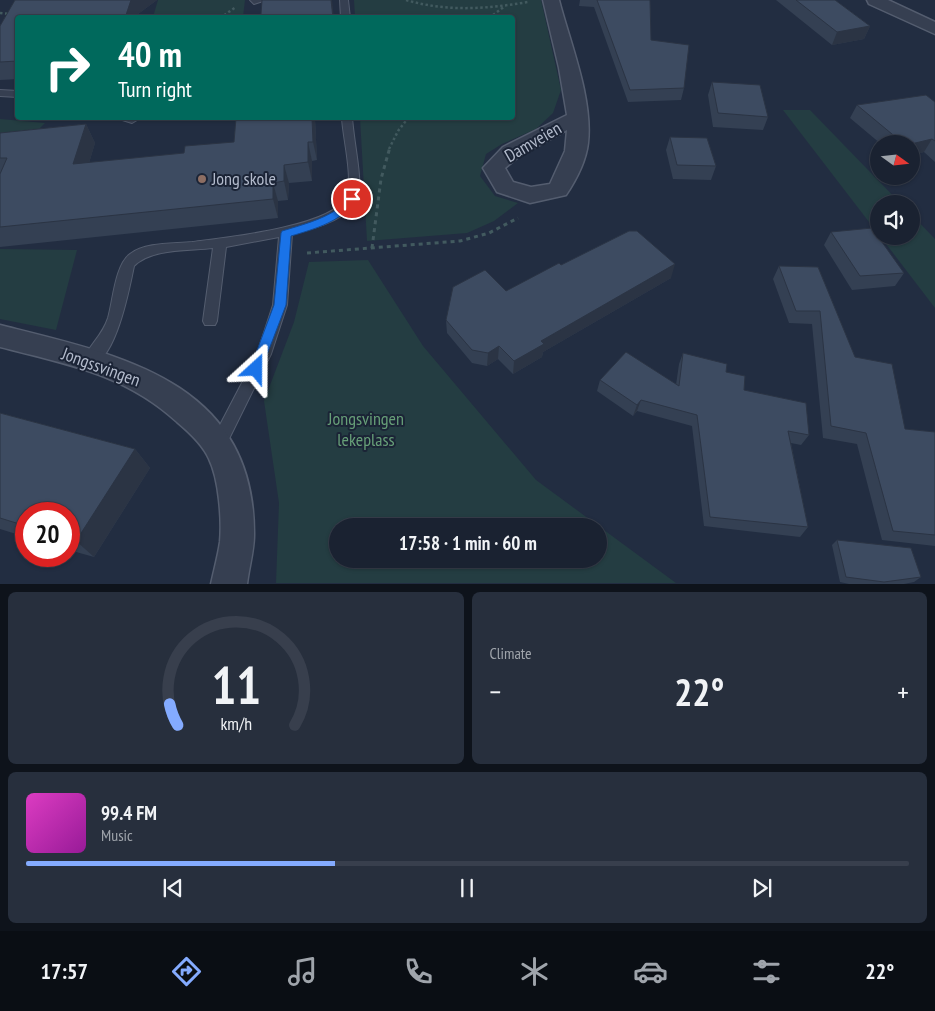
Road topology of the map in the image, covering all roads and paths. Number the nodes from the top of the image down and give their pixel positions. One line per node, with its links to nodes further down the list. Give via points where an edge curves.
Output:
1 (344, 0): 8 (lane)
2 (406, 0): 5 (path, via 471,11)
3 (875, 0): 10 (street)
4 (542, 1): 5 (path); 13 (street, Damveien)
5 (506, 6): 9 (path)
6 (0, 13): 7 (path)
7 (13, 15)
8 (346, 15)
9 (493, 15)
10 (935, 29)
11 (0, 93): 12 (lane)
12 (15, 94)
13 (576, 119): 16 (street, Damveien, via 578,138 570,168); 16 (street, Damveien, via 504,154 494,168 505,187 530,195)
14 (347, 120): 17 (lane, via 352,199 344,210 309,228)
15 (406, 120): 19 (path, via 385,158)
16 (558, 190): 19 (path, via 525,214 489,233 460,241)
17 (286, 233): 18 (lane); 20 (lane)
18 (220, 242): 21 (lane); 23 (lane, via 150,251 135,257 128,264 107,339)
19 (372, 248): 20 (path)
20 (284, 254): 24 (lane, via 280,305 264,354)
21 (210, 321)
22 (0, 336): 23 (street, Jongssvingen)
23 (90, 360): 24 (street, Jongssvingen, via 134,376 164,393 191,416)
24 (217, 446): 25 (street, Jongssvingen, via 235,498 237,542)
25 (229, 584)

